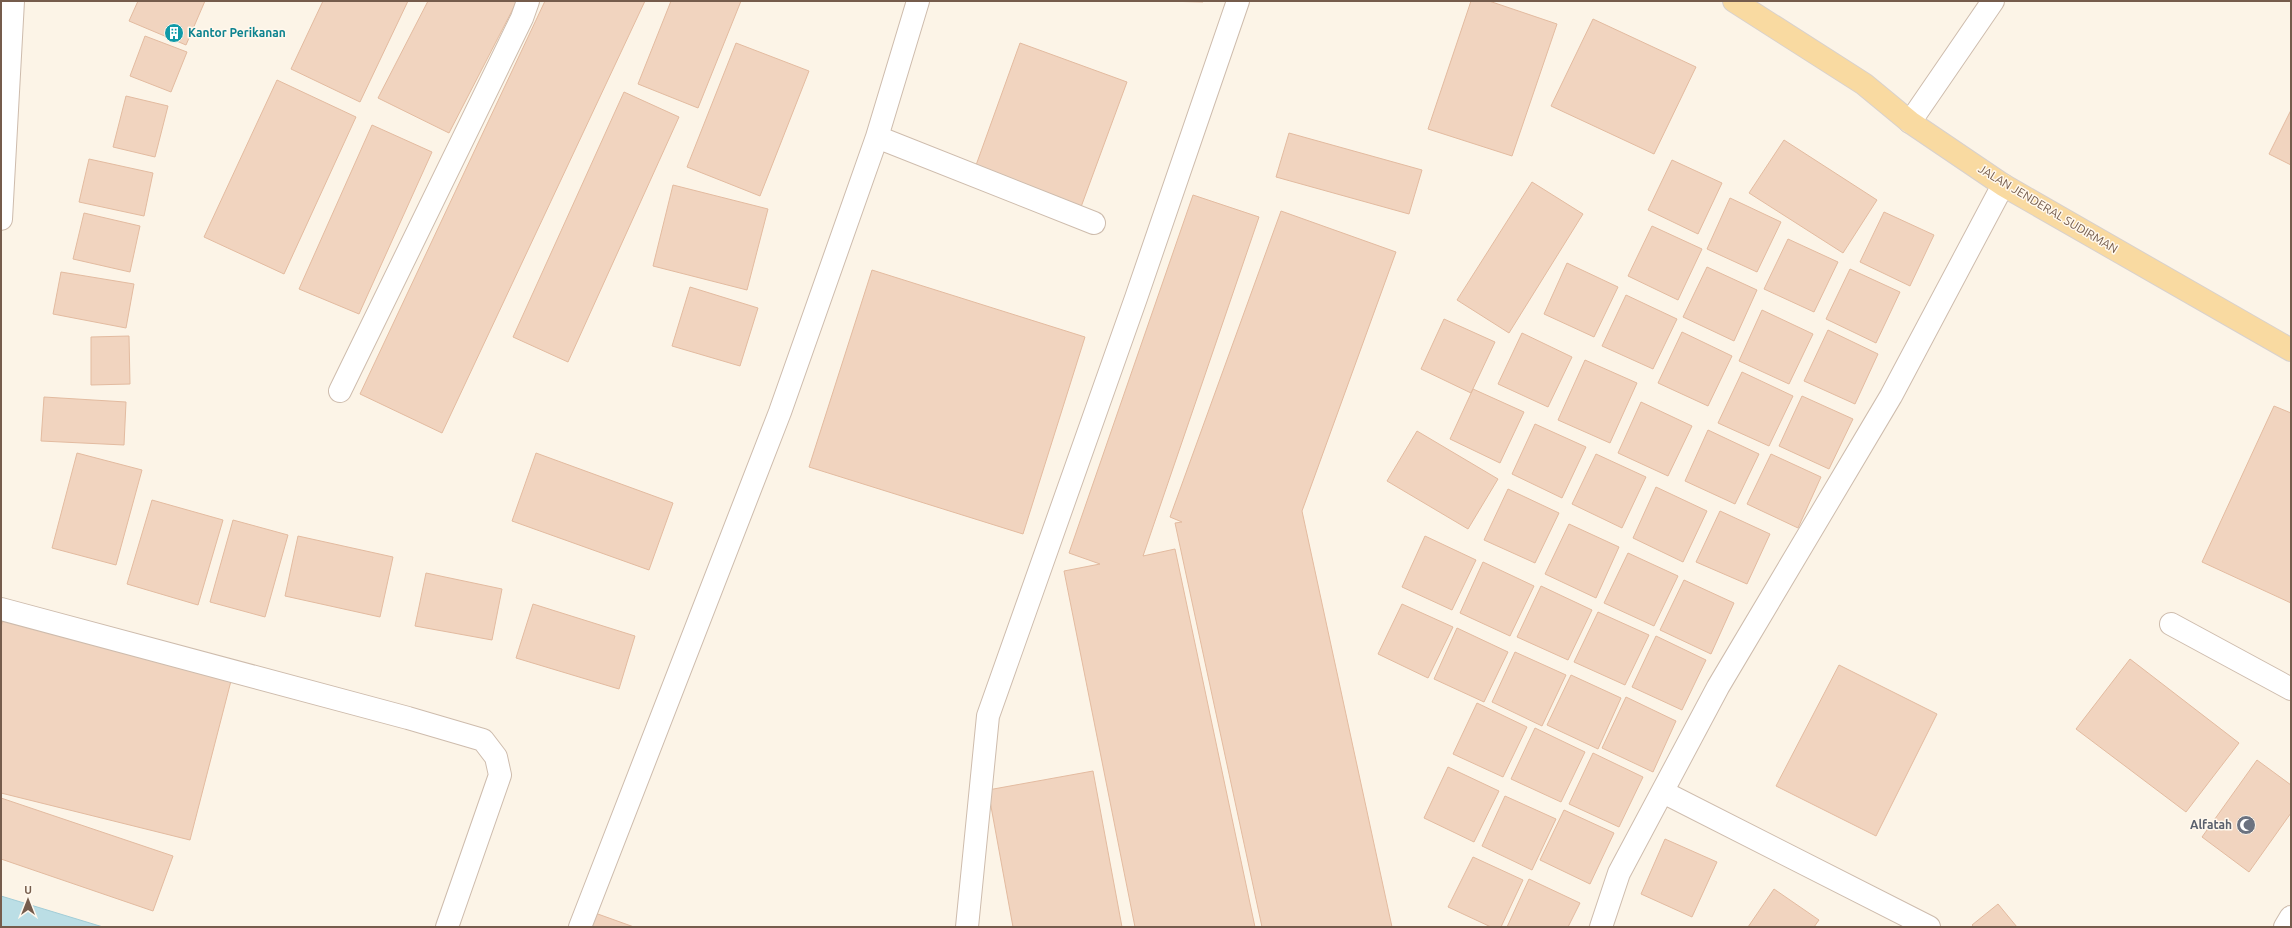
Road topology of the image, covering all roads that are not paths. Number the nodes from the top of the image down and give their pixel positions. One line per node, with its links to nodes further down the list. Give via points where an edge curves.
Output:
1 (13, 1): 10 (street)
2 (528, 1): 13 (street)
3 (918, 1): 8 (street)
4 (1238, 1): 21 (street, via 988,716)
5 (1734, 1): 7 (main road, JALAN JENDERAL SUDIRMAN, via 1864,84)
6 (1993, 1): 7 (street)
7 (1910, 122): 9 (main road, JALAN JENDERAL SUDIRMAN)
8 (877, 137): 11 (street); 20 (street, via 780,412)
9 (2003, 185): 12 (main road, JALAN JENDERAL SUDIRMAN); 17 (street, via 1891,396 1718,687)
10 (1, 219)
11 (1094, 223)
12 (2291, 350)
13 (340, 391)
14 (1, 609): 19 (street, via 483,740 496,757 500,775)
15 (2171, 624): 16 (street)
16 (2291, 689)
17 (1663, 792): 22 (street, via 1620,873); 23 (street)
18 (2291, 917): 24 (street)
19 (447, 927)
20 (580, 927)
21 (967, 927)
22 (1601, 927)
23 (1930, 927)
24 (2285, 927)

